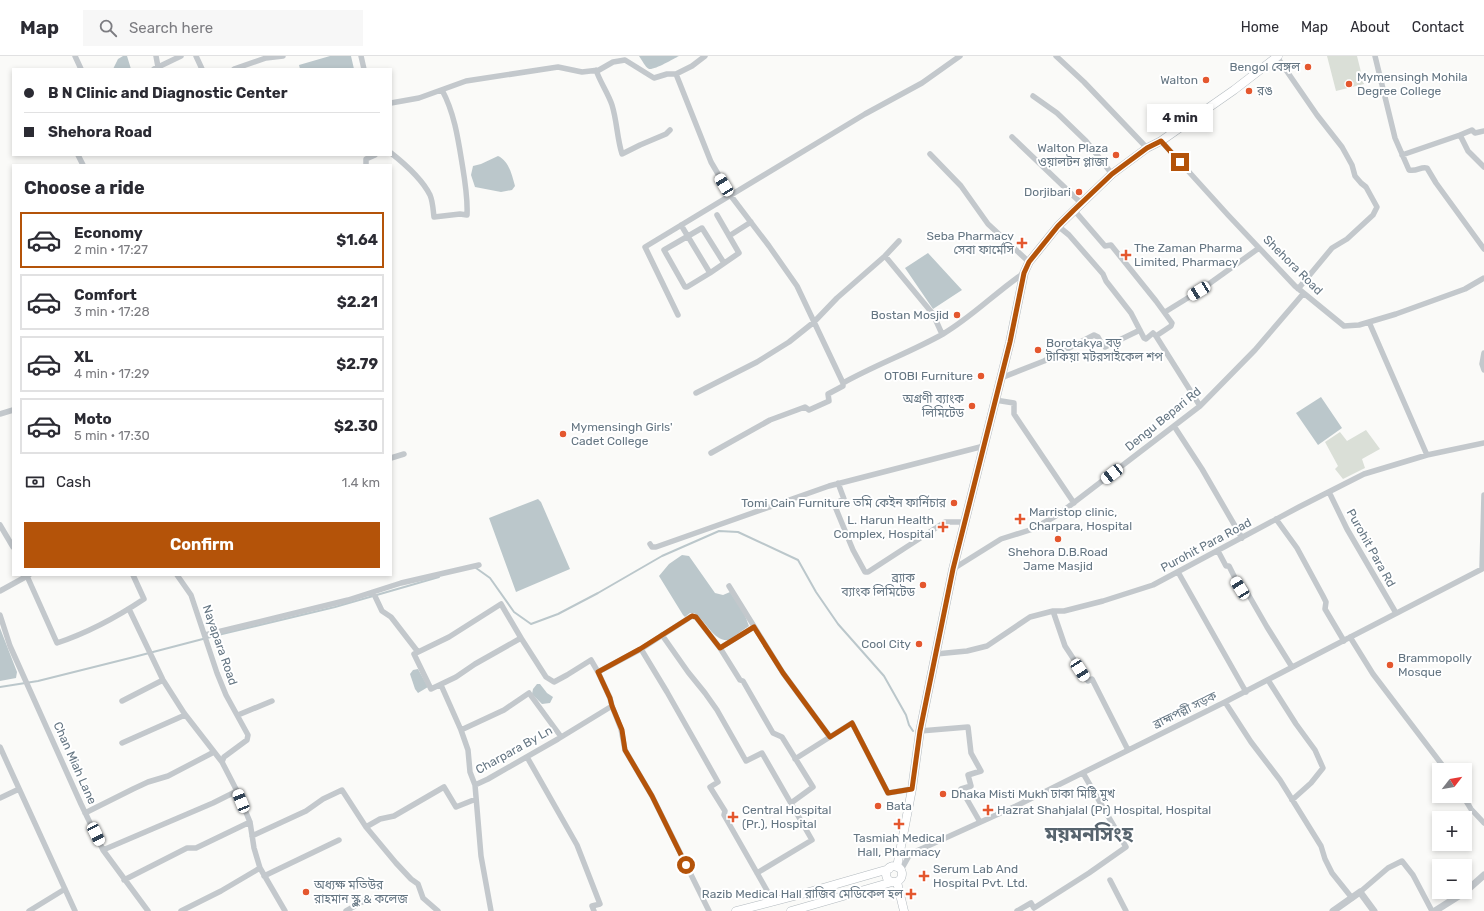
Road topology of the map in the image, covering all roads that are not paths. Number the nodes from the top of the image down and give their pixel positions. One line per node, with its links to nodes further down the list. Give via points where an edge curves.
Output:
1 (75, 56): 12 (street)
2 (156, 56): 13 (street)
3 (181, 56): 13 (street)
4 (196, 56): 14 (street)
5 (283, 56): 15 (street, via 266,58)
6 (361, 56): 16 (street)
7 (705, 56): 18 (street)
8 (960, 56): 35 (street, via 922,83 865,114)
9 (1056, 56): 27 (street)
10 (1277, 56): 26 (main road, via 1234,90); 53 (street, via 1342,147 1355,176 1366,187 1377,208 1347,239 1332,248)
11 (1375, 56): 30 (street)
12 (81, 68)
13 (156, 68)
14 (202, 68)
15 (237, 68)
16 (364, 68)
17 (596, 70): 18 (street, via 613,62 625,60 654,78); 19 (street, via 582,72 558,67 466,81); 22 (street, via 611,103 622,154)
18 (676, 74): 35 (street, via 711,162)
19 (442, 90): 21 (street, via 419,98); 28 (street, via 458,136 468,200 467,215 434,217 428,192 411,169)
20 (1033, 96): 34 (street, via 1057,113 1086,141)
21 (392, 103)
22 (670, 130)
23 (1484, 131): 24 (street, via 1475,134 1472,130)
24 (1460, 134): 30 (street); 33 (street, via 1468,151)
25 (1012, 137): 36 (street)
26 (1161, 141): 27 (main road); 45 (street, Shehora Road)
27 (1147, 148): 34 (main road)
28 (392, 154)
29 (930, 154): 48 (street, via 961,186 988,224)
30 (1402, 155): 46 (street, via 1409,170 1427,168)
31 (373, 156): 32 (street, via 366,159)
32 (366, 164)
33 (1484, 167)
34 (1112, 174): 36 (main road)
35 (731, 196): 39 (street); 40 (street)
36 (1082, 203): 37 (main road)
37 (1074, 210): 41 (main road); 55 (street, via 1106,246 1111,246)
38 (717, 215): 42 (street)
39 (751, 222): 42 (street); 57 (street, via 797,286)
40 (681, 225): 43 (street); 56 (street, via 646,247)
41 (1058, 226): 48 (main road); 59 (street, via 1103,274)
42 (729, 236): 49 (street, via 739,253)
43 (688, 237): 49 (street, via 703,229); 50 (street); 50 (street, via 664,250 685,287)
44 (899, 241): 47 (street)
45 (1259, 248): 53 (street, Shehora Road); 55 (street)
46 (1484, 249)
47 (885, 256): 57 (street); 60 (street, via 932,314)
48 (1029, 262): 51 (main road)
49 (724, 263): 50 (street)
50 (710, 273)
51 (1024, 273): 60 (street); 64 (main road)
52 (1484, 278): 58 (street, Shehora Road, via 1465,289)
53 (1298, 288): 54 (street, Shehora Road)
54 (1303, 294): 58 (street, Shehora Road, via 1344,326); 68 (street, Dengu Bepari Rd, via 1255,350)
55 (1165, 312): 61 (street, via 1172,323 1171,326)
56 (678, 315)
57 (814, 322): 65 (street); 66 (street, via 789,342 757,362)
58 (1369, 322): 76 (street)
59 (1140, 330): 61 (street, via 1145,339 1153,333); 64 (street, via 1105,347 1098,337 1094,336 1044,361)
60 (942, 334): 65 (street)
61 (1156, 336): 68 (street)
62 (1484, 353): 63 (street)
63 (1484, 370)
64 (1001, 378): 67 (main road)
65 (843, 383): 74 (street, via 843,386 828,394 829,401 809,410 805,407 770,420)
66 (696, 393)
67 (995, 400): 73 (main road); 81 (street, via 1014,403 1014,414)
68 (1200, 406): 71 (street, Dengu Bepari Rd)
69 (12, 410): 70 (street)
70 (0, 414)
71 (1174, 426): 81 (street, Dengu Bepari Rd); 85 (street)
72 (1484, 443): 76 (street, Purohit Para Road)
73 (984, 446): 78 (street); 83 (main road)
74 (712, 453)
75 (404, 454): 77 (street)
76 (1427, 455): 79 (street, Purohit Para Road, via 1364,474)
77 (392, 458)
78 (838, 483): 83 (street, via 844,499 834,504 865,572 944,522); 86 (street, via 656,547)
79 (1329, 492): 82 (street, Purohit Para Road); 100 (street, Purohit Para Rd)
80 (1484, 495): 100 (street, ব্রাহ্মপল্লী সড়ক, via 1482,569)
81 (1074, 503): 90 (street, Dengu Bepari Rd, via 1033,529 1000,539)
82 (1276, 519): 85 (street, Purohit Para Road); 107 (street, via 1297,548 1326,602 1325,609)
83 (965, 522): 90 (main road)
84 (0, 525): 87 (street)
85 (1242, 538): 88 (street, Purohit Para Road)
86 (650, 544)
87 (12, 545)
88 (1218, 551): 91 (street, Purohit Para Road); 112 (street, via 1240,588 1244,587)
89 (479, 565): 97 (street)
90 (953, 569): 111 (main road)
91 (1178, 572): 99 (street, Purohit Para Road, via 1153,585 1103,601); 117 (street)
92 (28, 576): 96 (street); 98 (street, via 57,643 74,638)
93 (133, 576): 98 (street, via 144,599)
94 (178, 576): 103 (street, Nayapara Road, via 191,595)
95 (729, 586): 102 (street)
96 (0, 591)
97 (373, 592): 103 (street); 110 (street, via 382,611 391,617)
98 (130, 609): 114 (street)
99 (1053, 611): 111 (street, Purohit Para Road, via 1030,617 987,646); 130 (street, via 1065,646 1088,681 1092,679)
100 (1396, 613): 105 (street, ব্রাহ্মপল্লী সড়ক)
101 (0, 615): 146 (street, Chan Miah Lane, via 10,646)
102 (754, 627): 108 (street); 127 (street, via 783,673)
103 (205, 635): 123 (street, Nayapara Road, via 226,695)
104 (662, 635): 108 (street, via 692,616 696,617); 109 (street); 144 (street, via 705,693 746,761 762,752)
105 (1350, 636): 107 (street, ব্রাহ্মপল্লী সড়ক); 135 (street, via 1374,674)
106 (521, 638): 110 (street, via 501,604 449,637); 113 (street, via 546,677 554,682 591,660); 116 (street)
107 (1344, 641): 112 (street, ব্রাহ্মপল্লী সড়ক)
108 (720, 648): 133 (street, via 740,680 744,681 774,733 782,738)
109 (640, 649): 113 (street); 156 (street, via 718,782 710,787)
110 (418, 652): 116 (street, via 414,654 431,689)
111 (936, 654): 125 (main road)
112 (1292, 667): 115 (street, ব্রাহ্মপল্লী সড়ক)
113 (598, 672): 121 (street)
114 (163, 680): 119 (street); 122 (street)
115 (1268, 680): 117 (street, ব্রাহ্মপল্লী সড়ক); 143 (street, via 1315,750 1323,768)
116 (441, 685): 124 (street)
117 (1246, 692): 120 (street, ব্রাহ্মপল্লী সড়ক)
118 (272, 700): 123 (street)
119 (122, 701)
120 (1225, 702): 130 (street, ব্রাহ্মপল্লী সড়ক); 143 (street)
121 (612, 706): 132 (street, Charpara By Ln); 178 (street, via 622,730 625,750 652,796)
122 (185, 715): 128 (street); 131 (street)
123 (238, 715): 134 (street, Nayapara Road, via 248,738 224,757)
124 (461, 730): 126 (street, via 504,710 530,693); 137 (street)
125 (920, 731): 139 (main road); 148 (street, via 968,727 972,753 981,771 968,775 971,786 961,789)
126 (559, 734)
127 (830, 737): 133 (street); 139 (street, via 852,723 888,793)
128 (122, 743)
129 (0, 747): 138 (street)
130 (1128, 750): 136 (street, ব্রাহ্মপল্লী সড়ক)
131 (214, 752): 134 (street); 146 (street, via 168,776 148,782)
132 (527, 756): 137 (street, Charpara By Ln); 177 (street, via 577,845 600,904 592,906)
133 (795, 759): 144 (street, via 813,787)
134 (222, 762): 140 (street)
135 (1441, 763)
136 (1083, 773): 148 (street, ব্রাহ্মপল্লী সড়ক); 182 (street, via 1126,847 1034,908 1031,903)
137 (475, 784): 142 (street, Charpara By Ln)
138 (20, 789): 141 (street); 163 (street)
139 (912, 789): 155 (main road)
140 (237, 791): 147 (street); 153 (street)
141 (0, 798)
142 (476, 799): 150 (street, via 456,807 444,787 394,816 380,819); 176 (street, Charpara By Ln, via 481,856)
143 (1292, 800): 166 (street, via 1321,846 1332,873)
144 (791, 803): 156 (street, via 812,840)
145 (1467, 803): 149 (street)
146 (85, 813): 153 (street, Chan Miah Lane)
147 (250, 822): 151 (street); 159 (street, via 196,848 188,848)
148 (980, 822): 155 (street, ব্রাহ্মপল্লী সড়ক, via 910,854)
149 (1484, 823)
150 (366, 827): 151 (street, via 342,790 306,811); 175 (street, via 410,879 418,884 422,898)
151 (252, 836): 154 (street)
152 (339, 840): 158 (street)
153 (103, 850): 159 (street, Chan Miah Lane)
154 (260, 868): 158 (street); 172 (street)
155 (896, 868): 161 (main road, via 902,877); 161 (main road, via 887,876); 168 (main road)
156 (757, 873): 168 (street)
157 (1484, 875): 162 (street)
158 (264, 876): 173 (street)
159 (124, 880): 171 (street, Chan Miah Lane)
160 (1110, 880): 183 (street)
161 (894, 882): 180 (main road); 181 (main road)
162 (1472, 886)
163 (65, 889): 169 (street); 170 (street)
164 (1360, 892): 166 (street); 185 (street); 186 (street, via 1388,868 1402,861 1413,875)
165 (369, 898): 174 (street)
166 (1352, 898): 184 (street)
167 (1454, 899): 187 (street)
168 (773, 901): 179 (main road)
169 (29, 911)
170 (75, 911)
171 (148, 911)
172 (181, 911)
173 (285, 911)
174 (346, 911)
175 (438, 911)
176 (491, 911)
177 (594, 911)
178 (709, 911)
179 (736, 911)
180 (791, 911)
181 (904, 911)
182 (1017, 911)
183 (1126, 911)
184 (1333, 911)
185 (1374, 911)
186 (1432, 911)
187 (1435, 911)

